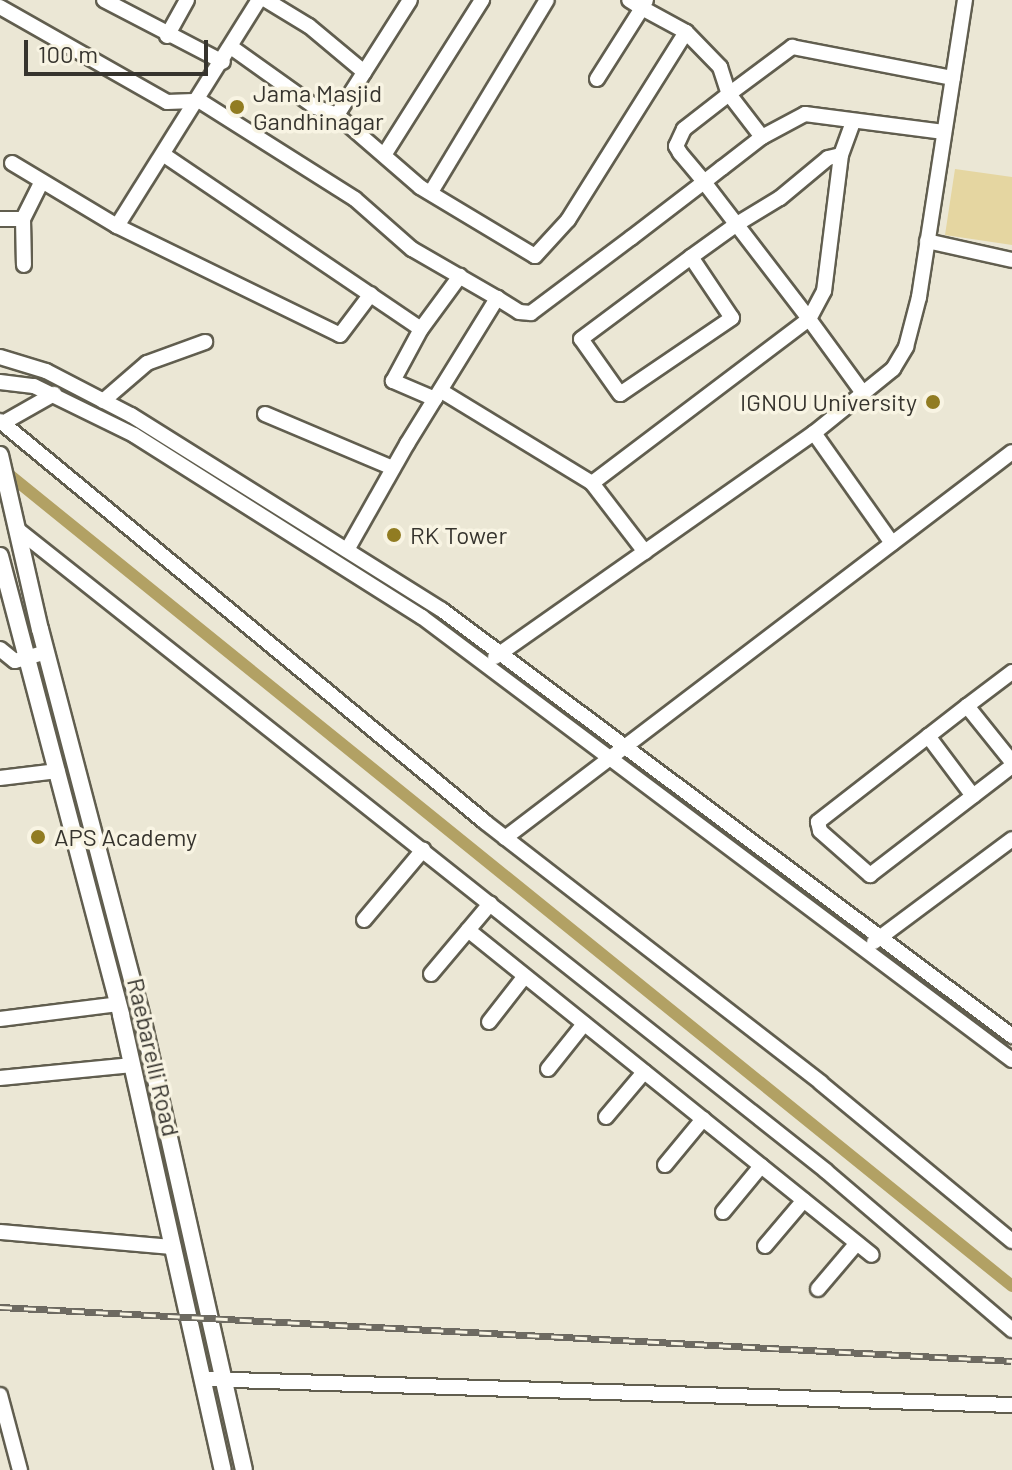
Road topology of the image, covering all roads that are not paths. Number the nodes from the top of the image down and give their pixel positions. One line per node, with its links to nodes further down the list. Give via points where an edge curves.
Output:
1 (104, 0): 10 (street)
2 (187, 0): 13 (street)
3 (259, 0): 14 (street)
4 (266, 0): 16 (street, via 309,26)
5 (410, 0): 16 (street)
6 (482, 0): 25 (street)
7 (547, 0): 31 (street)
8 (965, 0): 17 (street)
9 (639, 3): 12 (street); 18 (street)
10 (126, 6): 13 (street)
11 (0, 7): 20 (street, via 167,102)
12 (686, 32): 19 (street, via 720,67); 31 (street, via 545,250 535,256)
13 (167, 36): 15 (street)
14 (231, 47): 15 (street); 21 (street, via 315,107)
15 (223, 62): 20 (street)
16 (364, 72): 21 (street)
17 (953, 78): 19 (street, via 792,47); 23 (street)
18 (597, 79)
19 (729, 94): 24 (street); 30 (street, via 676,140)
20 (200, 101): 26 (street); 40 (street, via 355,199 412,249)
21 (337, 115): 25 (street)
22 (853, 122): 23 (street); 24 (street, via 805,114); 27 (street)
23 (944, 132): 36 (street)
24 (762, 137): 30 (street)
25 (386, 152): 31 (street, via 402,173)
26 (164, 155): 35 (street); 41 (street)
27 (841, 155): 34 (street, via 828,158 780,198); 43 (street, via 824,291)
28 (12, 163): 29 (street)
29 (42, 181): 33 (street); 35 (street)
30 (704, 182): 34 (street); 42 (street, via 531,313)
31 (431, 192)
32 (0, 219): 33 (street)
33 (23, 219): 39 (street)
34 (737, 224): 37 (street); 43 (street)
35 (117, 226): 41 (street, via 340,335)
36 (927, 241): 38 (street); 48 (street, via 906,347 893,369)
37 (691, 257): 37 (street, via 581,339 620,394 732,318)
38 (1012, 260)
39 (24, 265)
40 (460, 276): 42 (street); 44 (street)
41 (371, 294): 44 (street)
42 (497, 298): 50 (street)
43 (809, 319): 48 (street); 58 (street)
44 (421, 329): 50 (street, via 393,381)
45 (205, 342): 51 (street, via 147,363)
46 (0, 357): 51 (street, via 46,371)
47 (0, 382): 49 (street)
48 (863, 393): 54 (street)
49 (54, 394): 53 (street); 68 (street, via 160,452 422,617)
50 (438, 395): 57 (street); 58 (street)
51 (103, 401): 61 (street)
52 (265, 414): 57 (street)
53 (2, 422): 78 (street)
54 (814, 433): 60 (street); 62 (street)
55 (1012, 452): 60 (street)
56 (0, 455): 59 (main road)
57 (393, 468): 61 (street)
58 (592, 483): 62 (street)
59 (17, 529): 65 (main road); 80 (street)
60 (892, 543): 72 (street)
61 (347, 550): 66 (street)
62 (645, 552): 66 (street)
63 (0, 556): 67 (main road, Raebarelli Road)
64 (0, 649): 67 (street, via 15,661)
65 (46, 652): 67 (street); 112 (main road, via 143,1022)
66 (500, 654): 68 (street); 72 (street)
67 (28, 658): 75 (main road, Raebarelli Road)
68 (485, 664): 73 (street)
69 (1012, 672): 70 (street)
70 (967, 706): 71 (street); 74 (street)
71 (928, 736): 77 (street); 77 (street, via 818,822 820,831 870,875)
72 (623, 746): 73 (street); 84 (street)
73 (607, 757): 78 (street); 85 (street)
74 (1011, 769): 77 (street)
75 (58, 771): 76 (street); 88 (main road, Raebarelli Road)
76 (0, 778)
77 (973, 796)
78 (505, 838): 105 (street, via 821,1083)
79 (1012, 839): 84 (street)
80 (423, 850): 81 (street); 82 (street)
81 (490, 904): 83 (street); 111 (street, via 826,1171)
82 (364, 920)
83 (468, 930): 86 (street); 87 (street)
84 (880, 938): 85 (street); 92 (street)
85 (864, 949): 93 (street)
86 (431, 974)
87 (525, 976): 90 (street); 91 (street)
88 (118, 1004): 89 (street); 94 (main road, Raebarelli Road)
89 (0, 1019)
90 (489, 1022)
91 (584, 1024): 95 (street); 96 (street)
92 (1012, 1036)
93 (1012, 1060)
94 (132, 1065): 97 (street); 108 (main road, Raebarelli Road)
95 (548, 1069)
96 (644, 1072): 98 (street); 99 (street)
97 (0, 1078)
98 (606, 1117)
99 (703, 1119): 100 (street); 101 (street)
100 (665, 1165)
101 (761, 1166): 102 (street); 103 (street)
102 (804, 1200): 106 (street); 107 (street)
103 (723, 1212)
104 (0, 1232): 108 (street)
105 (1012, 1241)
106 (857, 1243): 109 (street); 110 (street)
107 (765, 1246)
108 (173, 1247): 113 (main road, Raebarelli Road)
109 (872, 1255)
110 (818, 1289)
111 (1012, 1330)
112 (223, 1377): 113 (street); 115 (street); 118 (main road)
113 (202, 1379): 117 (main road, Raebarelli Road)
114 (0, 1395): 116 (street)
115 (1012, 1405)
116 (20, 1470)
117 (223, 1470)
118 (244, 1470)

